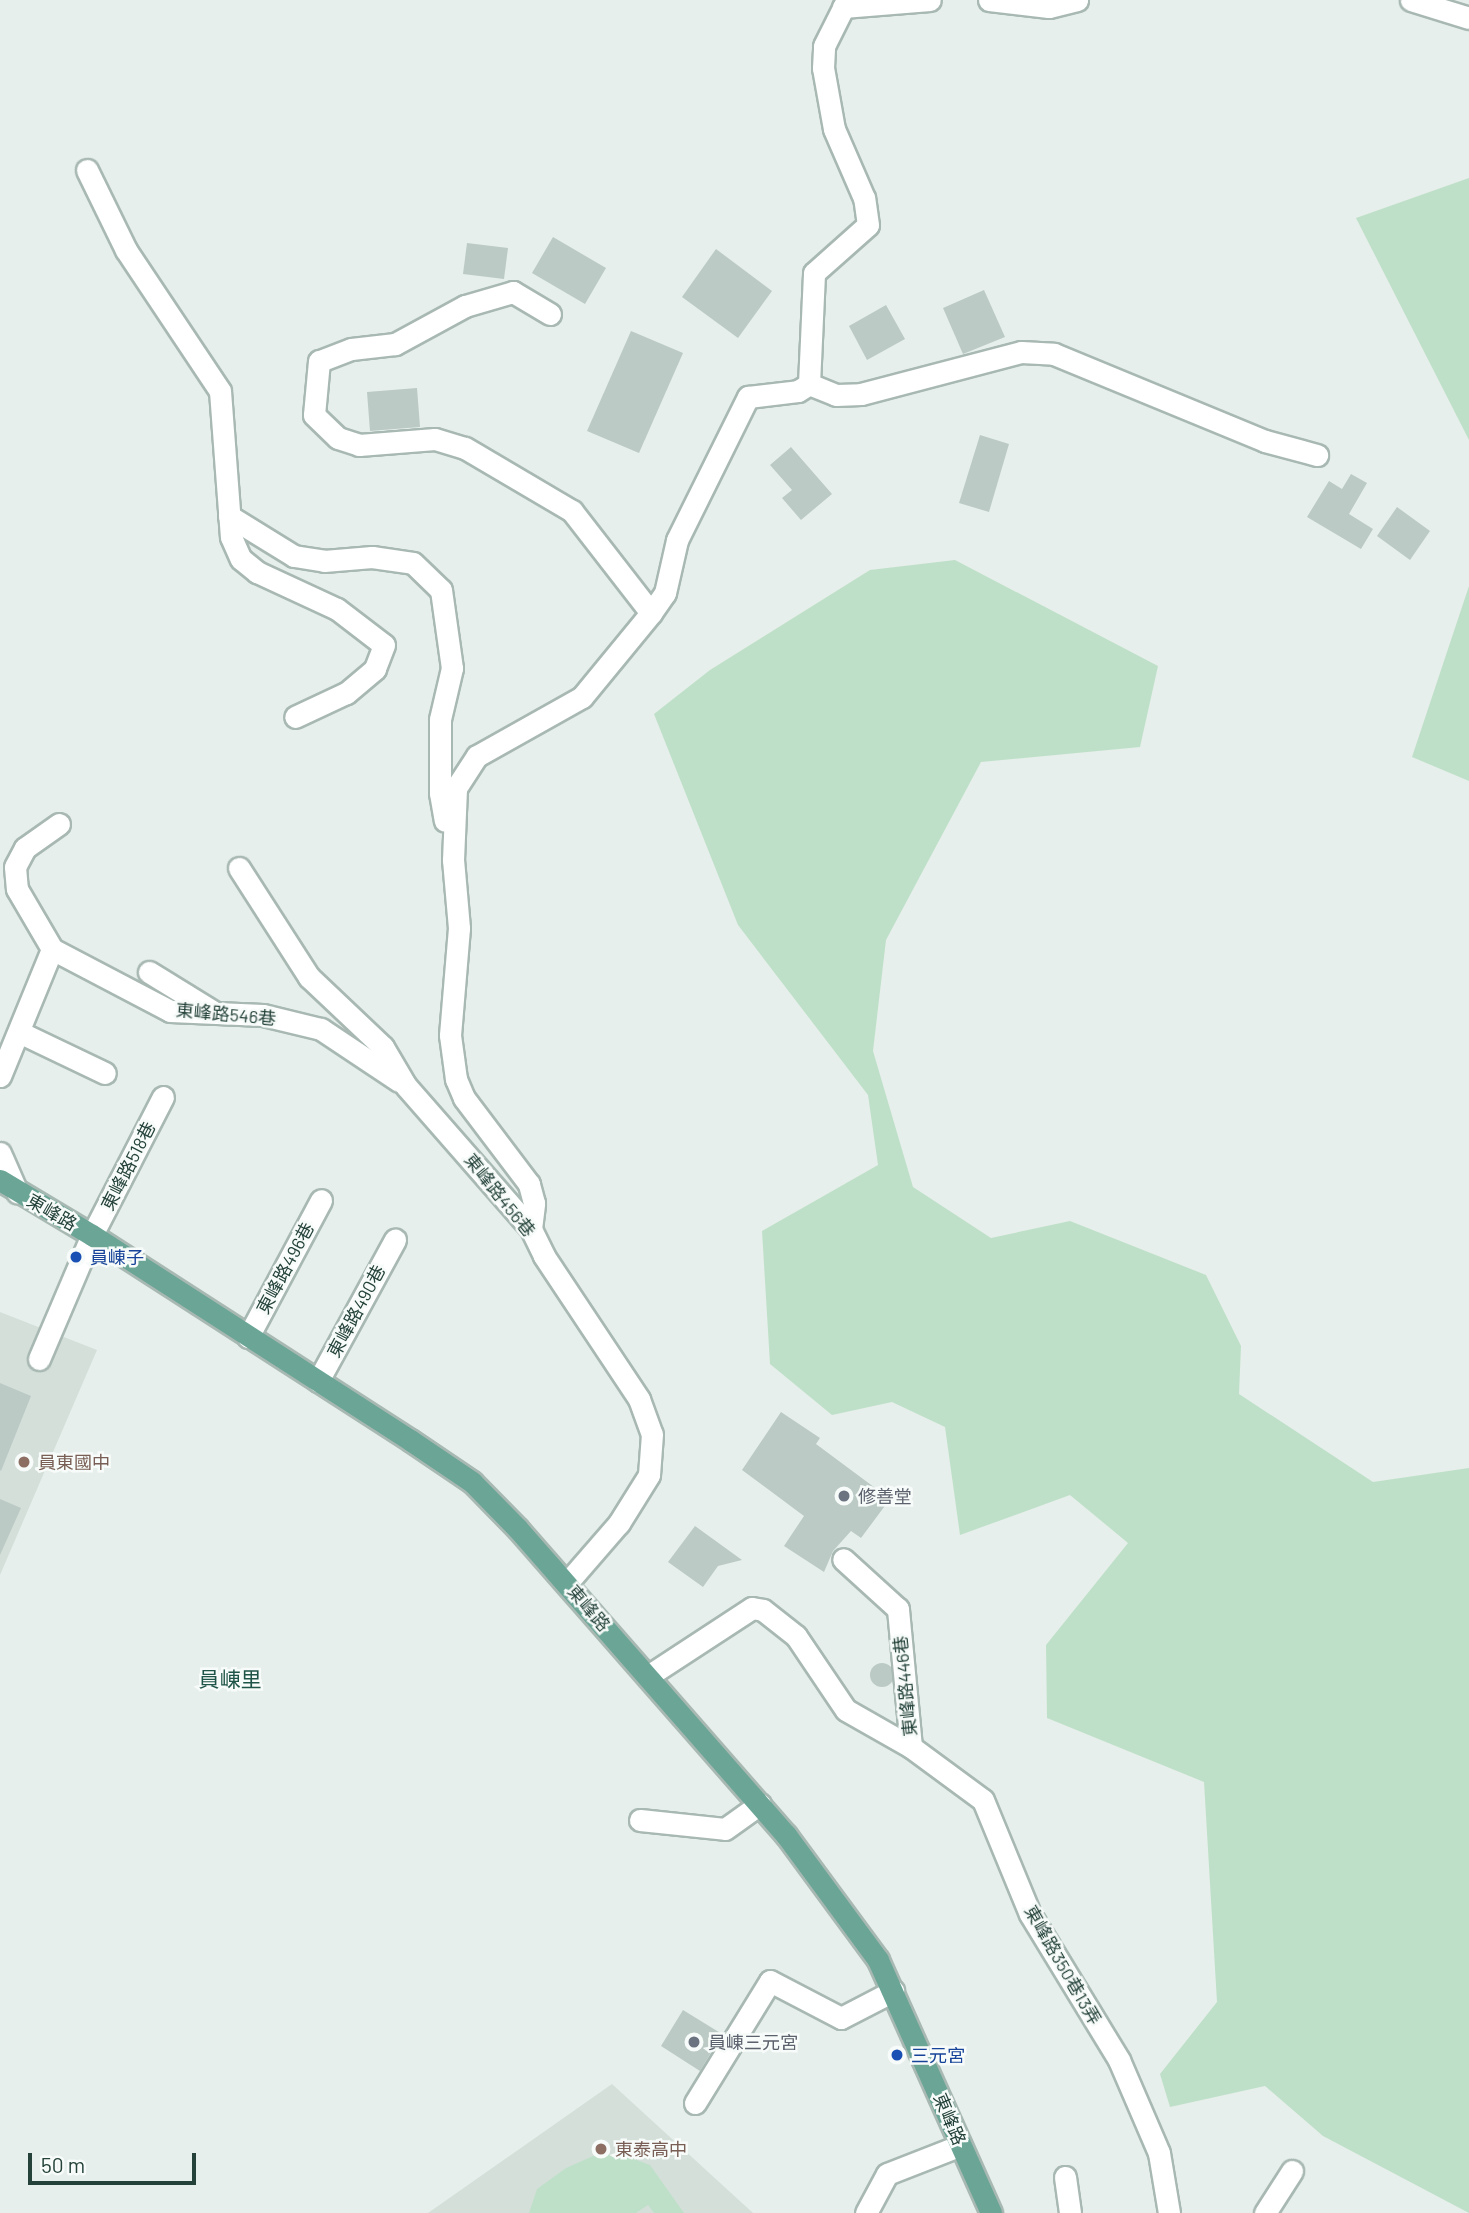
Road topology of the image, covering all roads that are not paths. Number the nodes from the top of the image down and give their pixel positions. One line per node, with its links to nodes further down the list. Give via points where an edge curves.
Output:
1 (930, 0): 5 (street)
2 (989, 0): 3 (street, via 1049,7)
3 (1077, 0)
4 (1411, 0): 6 (street)
5 (845, 3): 9 (street, via 824,46 822,68 834,129 864,198 868,225 814,273)
6 (1469, 18)
7 (87, 170): 11 (street, via 127,250 220,391)
8 (550, 314): 12 (street, via 513,292 465,306 395,344 351,349 319,361 314,415 338,438 359,445 435,439 465,448 572,511)
9 (808, 384): 10 (street, via 836,395 861,394 1021,352 1054,354 1265,441); 12 (street, via 797,391 757,393 741,407 677,540 665,593)
10 (1317, 455)
11 (229, 516): 13 (street, via 230,537 241,559 257,572 337,609 384,645 375,669 346,693); 15 (street, via 294,556 324,561 372,557 413,564 441,590 452,668 440,719 440,793)
12 (651, 613): 15 (street, via 582,697 495,743 464,770 456,788)
13 (295, 717)
14 (60, 824): 17 (street, via 25,848 15,867 18,889)
15 (453, 860): 28 (street, via 459,928 450,1035 456,1079 464,1098 529,1184 534,1203)
16 (239, 868): 23 (street, 東峰路456巷, via 309,977 383,1047)
17 (52, 950): 19 (street, 東峰路546巷, via 170,1011); 20 (street)
18 (149, 972): 19 (street)
19 (219, 1015): 23 (street, 東峰路546巷, via 264,1015 321,1029)
20 (19, 1032): 21 (street); 22 (street)
21 (105, 1073)
22 (0, 1076)
23 (406, 1086): 28 (street, 東峰路456巷)
24 (163, 1097): 29 (street, 東峰路518巷)
25 (0, 1153): 26 (street)
26 (9, 1186): 29 (main road, 東峰路)
27 (321, 1200): 31 (street, 東峰路496巷)
28 (531, 1228): 35 (street, 東峰路456巷, via 544,1256 639,1399 652,1434 649,1475 619,1523)
29 (92, 1235): 31 (main road, 東峰路); 32 (street, 東峰路518巷)
30 (395, 1240): 33 (street, 東峰路490巷)
31 (248, 1337): 33 (main road, 東峰路)
32 (39, 1359)
33 (318, 1381): 35 (main road, 東峰路, via 472,1482)
34 (843, 1559): 37 (street, 東峰路446巷, via 898,1609)
35 (567, 1583): 36 (main road, 東峰路)
36 (648, 1676): 37 (street, 東峰路446巷, via 752,1608 763,1610 796,1636 846,1710); 38 (main road, 東峰路)
37 (911, 1747): 48 (street, 東峰路350巷13弄, via 983,1800 1030,1914 1119,2060 1159,2153)
38 (760, 1804): 39 (street, via 725,1829); 40 (main road, 東峰路, via 836,1900 878,1960)
39 (640, 1820)
40 (893, 1992): 41 (street, via 841,2018 770,1982); 42 (main road, 東峰路)
41 (695, 2103)
42 (961, 2145): 45 (street, via 887,2174); 46 (main road, 東峰路)
43 (1292, 2171): 49 (street)
44 (1065, 2177): 47 (street)
45 (866, 2213)
46 (991, 2213)
47 (1070, 2213)
48 (1169, 2213)
49 (1265, 2213)

